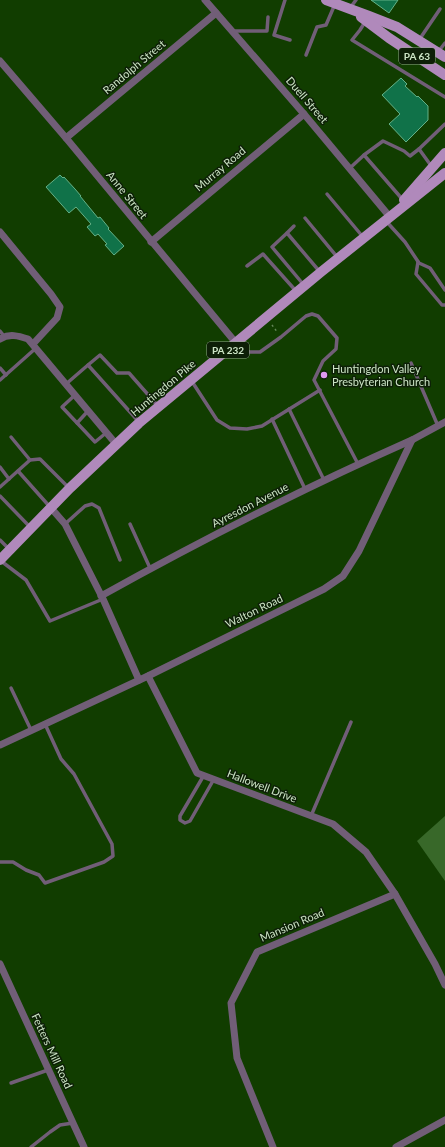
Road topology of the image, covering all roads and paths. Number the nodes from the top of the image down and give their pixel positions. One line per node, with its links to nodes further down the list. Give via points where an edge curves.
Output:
1 (205, 0): 7 (street, Duell Street)
2 (285, 0): 11 (lane, via 274,35)
3 (356, 0): 5 (lane)
4 (331, 2): 5 (main road, PA 63); 14 (lane, via 326,25 318,27)
5 (349, 9): 9 (main road, PA 63)
6 (440, 9): 12 (lane)
7 (216, 13): 10 (street, Duell Street); 21 (street, Randolph Street)
8 (268, 17): 10 (lane, via 267,31)
9 (368, 18): 12 (main road, PA 63, via 397,27); 17 (main road, PA 63, via 389,38); 18 (lane, via 352,40)
10 (232, 31): 19 (street, Duell Street)
11 (290, 40)
12 (418, 41): 15 (main road, PA 63)
13 (445, 43): 15 (lane)
14 (306, 54)
15 (441, 55)
16 (0, 61): 21 (street, Anne Street)
17 (445, 75)
18 (445, 97)
19 (304, 114): 25 (street, Duell Street); 36 (street, Murray Road)
20 (445, 124): 22 (lane)
21 (66, 138): 36 (street, Anne Street)
22 (419, 149): 24 (lane, via 410,156 383,141); 26 (lane)
23 (445, 153): 26 (main road, Huntingdon Pike / PA 232)
24 (364, 155): 25 (lane); 29 (lane)
25 (350, 168): 31 (street, Duell Street)
26 (432, 168): 29 (main road, Huntingdon Pike / PA 232)
27 (445, 173): 31 (main road, Huntingdon Pike / PA 232)
28 (327, 194): 35 (lane)
29 (404, 200): 31 (main road, Huntingdon Pike / PA 232)
30 (305, 218): 37 (lane)
31 (388, 219): 35 (main road, Huntingdon Pike / PA 232); 38 (lane)
32 (294, 226): 34 (lane)
33 (0, 232): 48 (street, via 60,307 57,318)
34 (287, 233): 40 (lane); 41 (lane, via 272,247)
35 (364, 238): 37 (main road, Huntingdon Pike / PA 232)
36 (151, 242): 47 (street, Anne Street)
37 (339, 258): 40 (main road, Huntingdon Pike / PA 232)
38 (418, 262): 42 (lane, via 430,268); 43 (lane, via 416,274 442,306)
39 (247, 266): 41 (lane, via 263,254)
40 (321, 272): 41 (main road, Huntingdon Pike / PA 232)
41 (301, 289): 47 (main road, Huntingdon Pike / PA 232)
42 (445, 290)
43 (445, 305)
44 (272, 325): 46 (path)
45 (2, 336): 48 (street, via 18,335 28,339)
46 (281, 337): 47 (lane, via 260,352 249,352); 56 (lane, via 312,314 318,316 337,338 336,349 323,361 314,380)
47 (236, 343): 54 (main road, Huntingdon Pike / PA 232)
48 (34, 346): 52 (lane); 55 (street)
49 (411, 363): 65 (lane)
50 (88, 365): 55 (lane); 58 (lane, via 100,355 117,373 129,373); 64 (lane)
51 (0, 368): 52 (lane)
52 (6, 375): 53 (lane)
53 (0, 380)
54 (191, 380): 58 (main road, Huntingdon Pike / PA 232); 61 (lane, via 216,420 230,428 247,430 262,426)
55 (66, 384): 57 (street)
56 (320, 390): 59 (lane); 71 (lane)
57 (75, 395): 60 (street); 63 (lane, via 62,407)
58 (158, 407): 64 (main road, Huntingdon Pike / PA 232)
59 (289, 409): 61 (lane); 75 (lane)
60 (88, 412): 63 (lane); 66 (street)
61 (272, 419): 78 (lane)
62 (445, 422): 65 (street)
63 (77, 423): 66 (lane, via 95,442)
64 (139, 423): 69 (main road, Huntingdon Pike / PA 232)
65 (438, 426): 68 (street)
66 (106, 433): 69 (street)
67 (11, 437): 70 (lane)
68 (412, 440): 71 (street, Ayresdon Avenue); 90 (street, Walton Road, via 359,551 343,576 324,589)
69 (116, 444): 77 (main road, Huntingdon Pike / PA 232)
70 (30, 460): 73 (lane); 77 (lane, via 40,459)
71 (358, 464): 75 (street, Ayresdon Avenue)
72 (0, 467): 74 (lane)
73 (18, 471): 74 (lane); 80 (lane)
74 (9, 479): 76 (lane)
75 (324, 480): 78 (street, Ayresdon Avenue)
76 (0, 487)
77 (70, 488): 80 (main road, Huntingdon Pike / PA 232)
78 (305, 489): 88 (street, Ayresdon Avenue)
79 (0, 496): 83 (lane)
80 (51, 508): 81 (street); 83 (main road, Huntingdon Pike / PA 232)
81 (66, 524): 87 (lane, via 85,506 92,504 99,508); 89 (street)
82 (130, 524): 88 (lane)
83 (30, 528): 85 (main road, Huntingdon Pike / PA 232)
84 (0, 540): 85 (lane)
85 (10, 549): 86 (main road, Huntingdon Pike / PA 232)
86 (0, 560): 89 (lane, via 26,580 50,621)
87 (120, 560)
88 (150, 568): 89 (street, Ayresdon Avenue)
89 (102, 598): 91 (street)
90 (148, 676): 91 (street, Walton Road); 97 (street, Hallowell Drive, via 197,773)
91 (139, 680): 94 (street, Walton Road)
92 (11, 688): 95 (lane)
93 (351, 722): 99 (lane)
94 (44, 724): 95 (street, Walton Road); 100 (lane, via 61,759 74,774 112,844 112,856 104,862 45,883 39,875 13,862)
95 (31, 730): 96 (street, Walton Road)
96 (0, 745)
97 (204, 775): 98 (street, Hallowell Drive); 98 (lane, via 180,816 180,820 185,823 190,821)
98 (214, 779): 99 (street, Hallowell Drive)
99 (311, 816): 101 (street, Hallowell Drive, via 332,824 366,852)
100 (0, 862)
101 (395, 894): 103 (street, Hallowell Drive); 110 (street, Mansion Road, via 257,952 231,1002 236,1058)
102 (0, 964): 104 (street, Fetters Mill Road)
103 (445, 985)
104 (48, 1070): 105 (lane); 107 (street, Fetters Mill Road)
105 (11, 1083)
106 (445, 1120): 111 (street)
107 (73, 1123): 108 (lane, via 60,1126); 109 (street, Fetters Mill Road)
108 (32, 1147)
109 (84, 1147)
110 (273, 1147)
111 (396, 1147)

